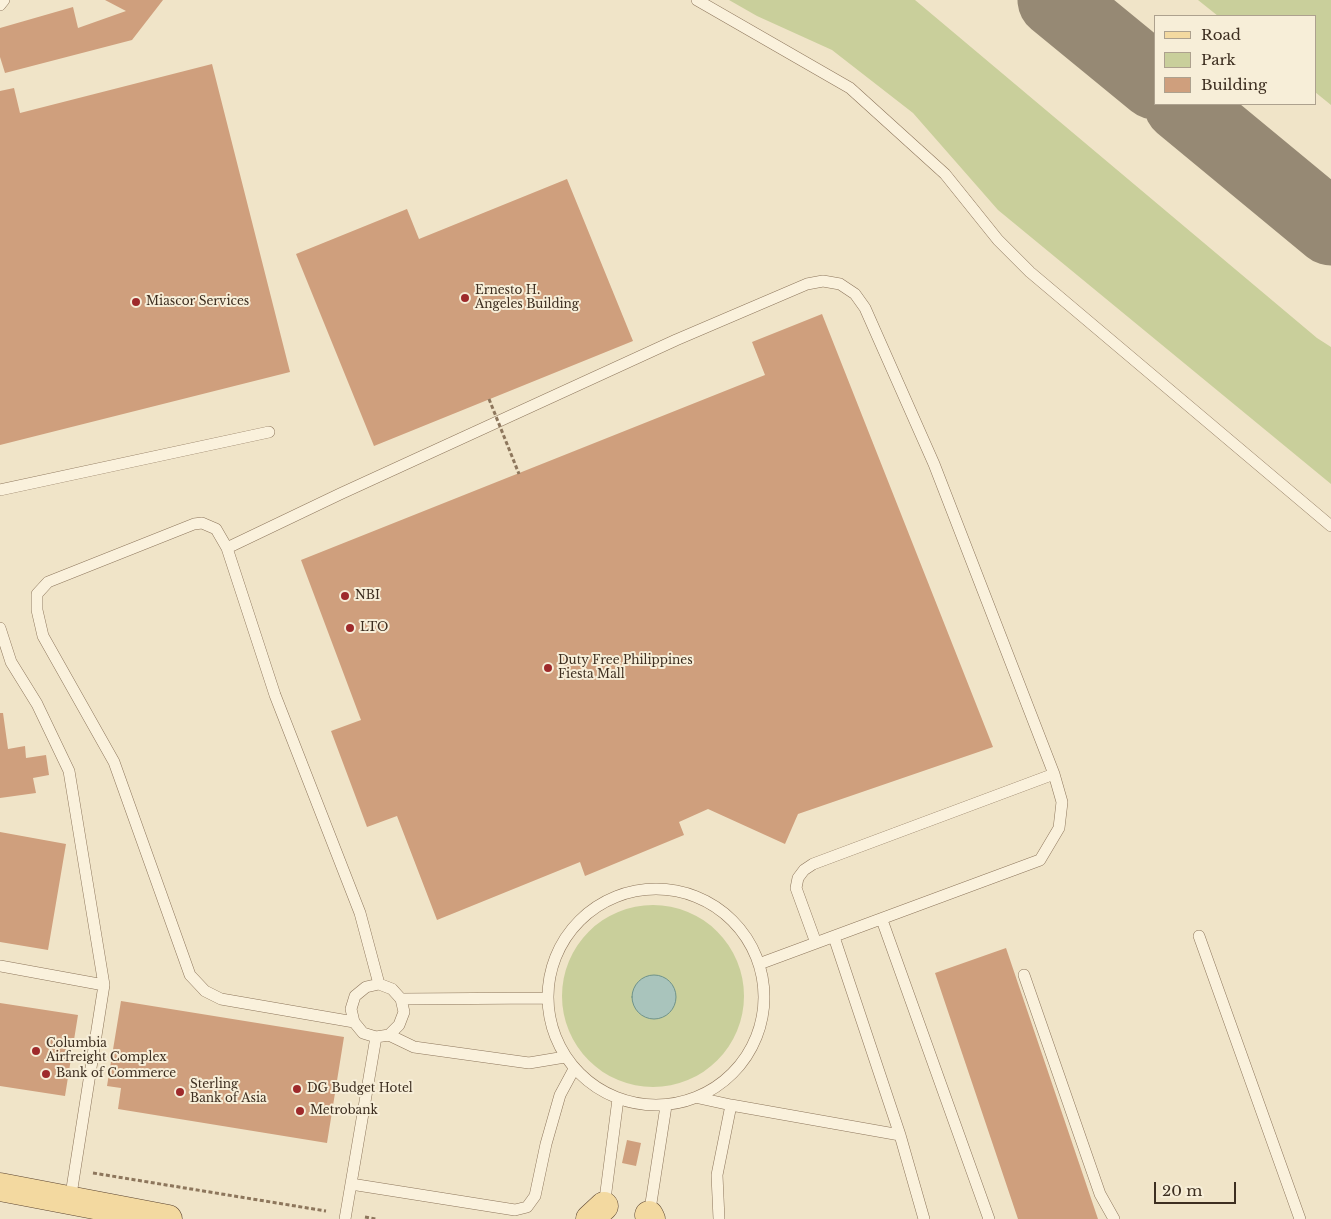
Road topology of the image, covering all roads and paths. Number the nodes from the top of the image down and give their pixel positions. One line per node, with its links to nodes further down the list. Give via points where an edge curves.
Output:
1 (4, 0): 3 (lane)
2 (697, 0): 8 (lane, via 850,88 945,174 998,240 1030,272)
3 (0, 5)
4 (489, 399): 6 (path, bridge)
5 (269, 432): 7 (lane)
6 (520, 474)
7 (0, 490)
8 (1331, 526)
9 (226, 548): 11 (lane, via 676,340 807,284 823,281 840,284 855,294 864,308 930,455); 19 (lane, via 275,695 360,913); 23 (lane, via 216,529 202,523 48,582 37,594 43,636 114,762 190,975 205,991 221,999)
10 (0, 628): 20 (lane, via 11,662 37,704 70,771)
11 (1054, 774): 12 (lane, via 1062,802 1059,828 1040,860); 15 (lane, via 804,870 796,888)
12 (882, 920): 14 (lane); 44 (lane)
13 (1199, 936): 46 (lane)
14 (834, 937): 15 (lane); 32 (lane)
15 (816, 943): 16 (lane)
16 (759, 964): 21 (lane, via 746,936 725,913 699,897 669,888 638,889 609,898 583,916 563,939 551,968); 28 (lane, via 764,993 763,1012 752,1050 729,1078)
17 (0, 966): 20 (lane)
18 (1024, 975): 45 (lane, via 1100,1194)
19 (379, 984): 22 (lane, via 392,989); 23 (lane, via 366,987 355,996 351,1009)
20 (104, 985): 33 (lane)
21 (547, 998): 22 (lane); 26 (lane, via 552,1029)
22 (401, 999): 24 (lane, via 404,1012 399,1026)
23 (354, 1022): 25 (lane, via 363,1033)
24 (389, 1035): 25 (lane); 26 (lane, via 414,1047 530,1063)
25 (376, 1037): 34 (lane)
26 (565, 1057): 27 (lane)
27 (574, 1069): 29 (lane, via 594,1087); 34 (lane, via 560,1095 535,1196 528,1207 514,1210)
28 (699, 1098): 30 (lane); 31 (lane)
29 (618, 1099): 30 (lane); 37 (lane)
30 (666, 1106): 39 (lane)
31 (731, 1106): 32 (lane); 42 (lane, via 717,1175)
32 (900, 1135): 43 (lane)
33 (74, 1170): 36 (lane); 38 (path)
34 (351, 1184): 38 (lane)
35 (0, 1187): 36 (main road)
36 (70, 1201): 40 (main road)
37 (599, 1215)
38 (345, 1216): 41 (path)
39 (650, 1218)
40 (168, 1219)
41 (376, 1219)
42 (719, 1219)
43 (924, 1219)
44 (989, 1219)
45 (1114, 1219)
46 (1300, 1219)

